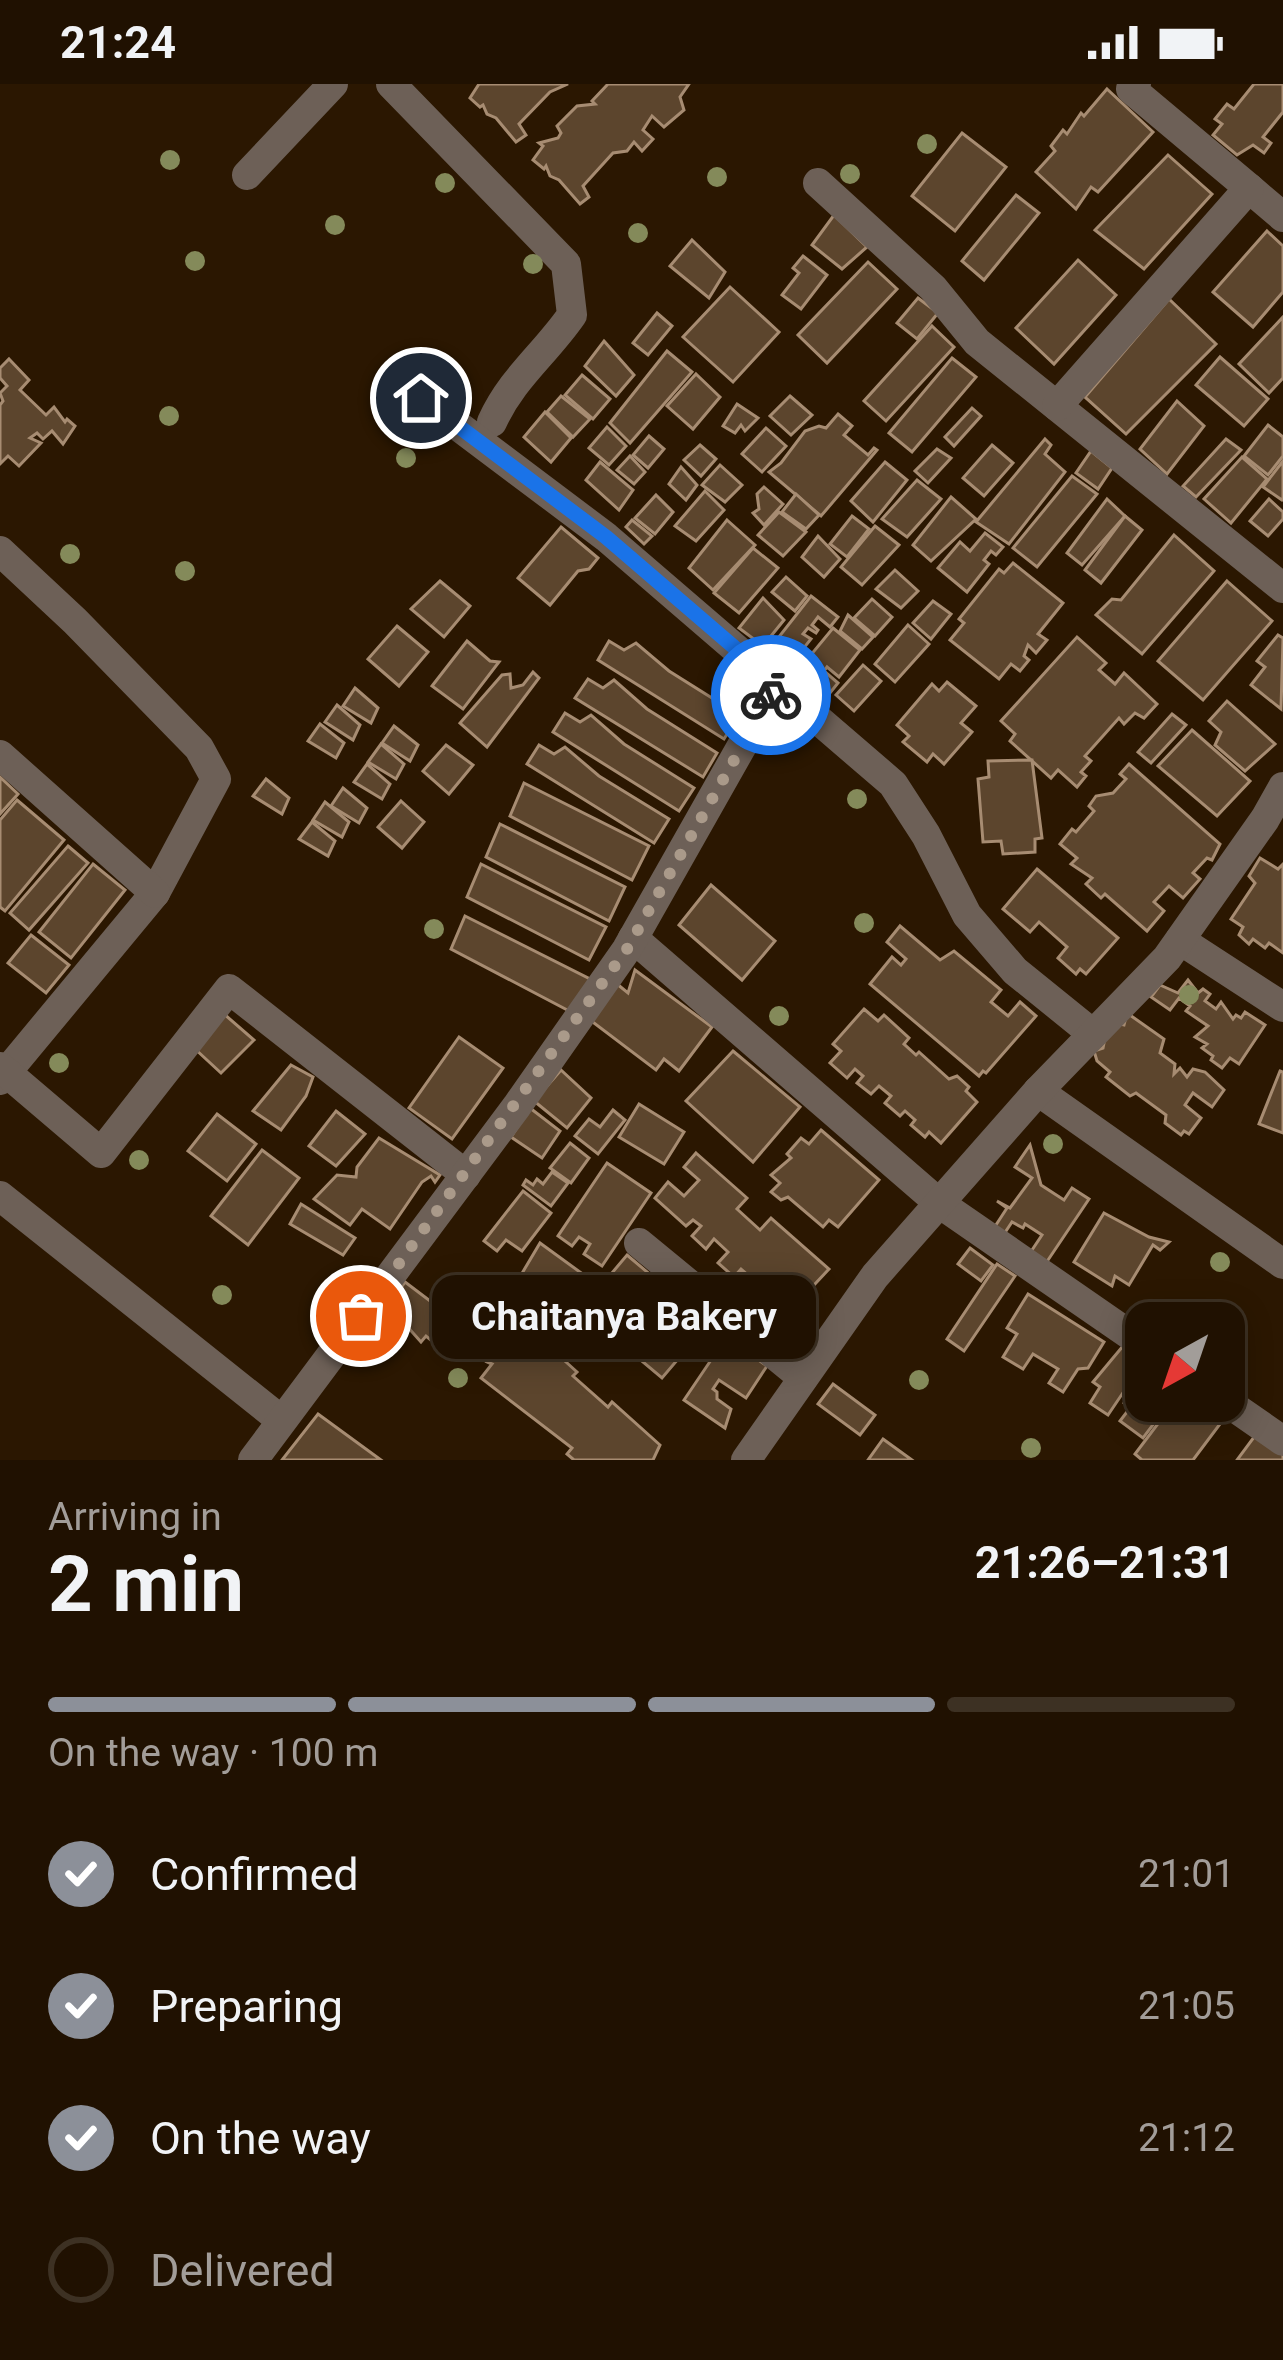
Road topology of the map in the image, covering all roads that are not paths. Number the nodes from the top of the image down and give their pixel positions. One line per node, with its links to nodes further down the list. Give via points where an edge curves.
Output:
1 (333, 84): 4 (street)
2 (391, 84): 10 (street, via 566,264 572,315 507,388)
3 (1131, 86): 6 (street)
4 (247, 175)
5 (818, 183): 9 (street, via 933,288 977,342)
6 (1249, 188): 7 (street); 9 (street)
7 (1283, 217)
8 (421, 398): 13 (street, via 606,537)
9 (1057, 406): 12 (street)
10 (492, 422)
11 (0, 551): 17 (street, via 199,748 216,779)
12 (1283, 588)
13 (777, 684): 18 (street); 21 (street, via 892,784 967,915 1015,971)
14 (0, 754): 17 (street)
15 (1283, 787): 16 (street)
16 (1274, 826): 19 (street)
17 (155, 893): 22 (street)
18 (634, 938): 24 (street); 26 (street)
19 (1180, 940): 20 (street); 21 (street)
20 (1283, 1007)
21 (1094, 1034): 23 (street)
22 (2, 1073): 24 (street, via 101,1153 229,989)
23 (1038, 1091): 26 (street); 28 (street)
24 (466, 1174): 32 (street)
25 (0, 1196): 32 (street)
26 (939, 1203): 29 (street); 30 (street)
27 (638, 1243): 30 (street)
28 (1283, 1264)
29 (1125, 1331)
30 (803, 1378): 34 (street)
31 (1245, 1415): 33 (street)
32 (281, 1420): 35 (street)
33 (1283, 1441)
34 (760, 1455)
35 (253, 1460)

